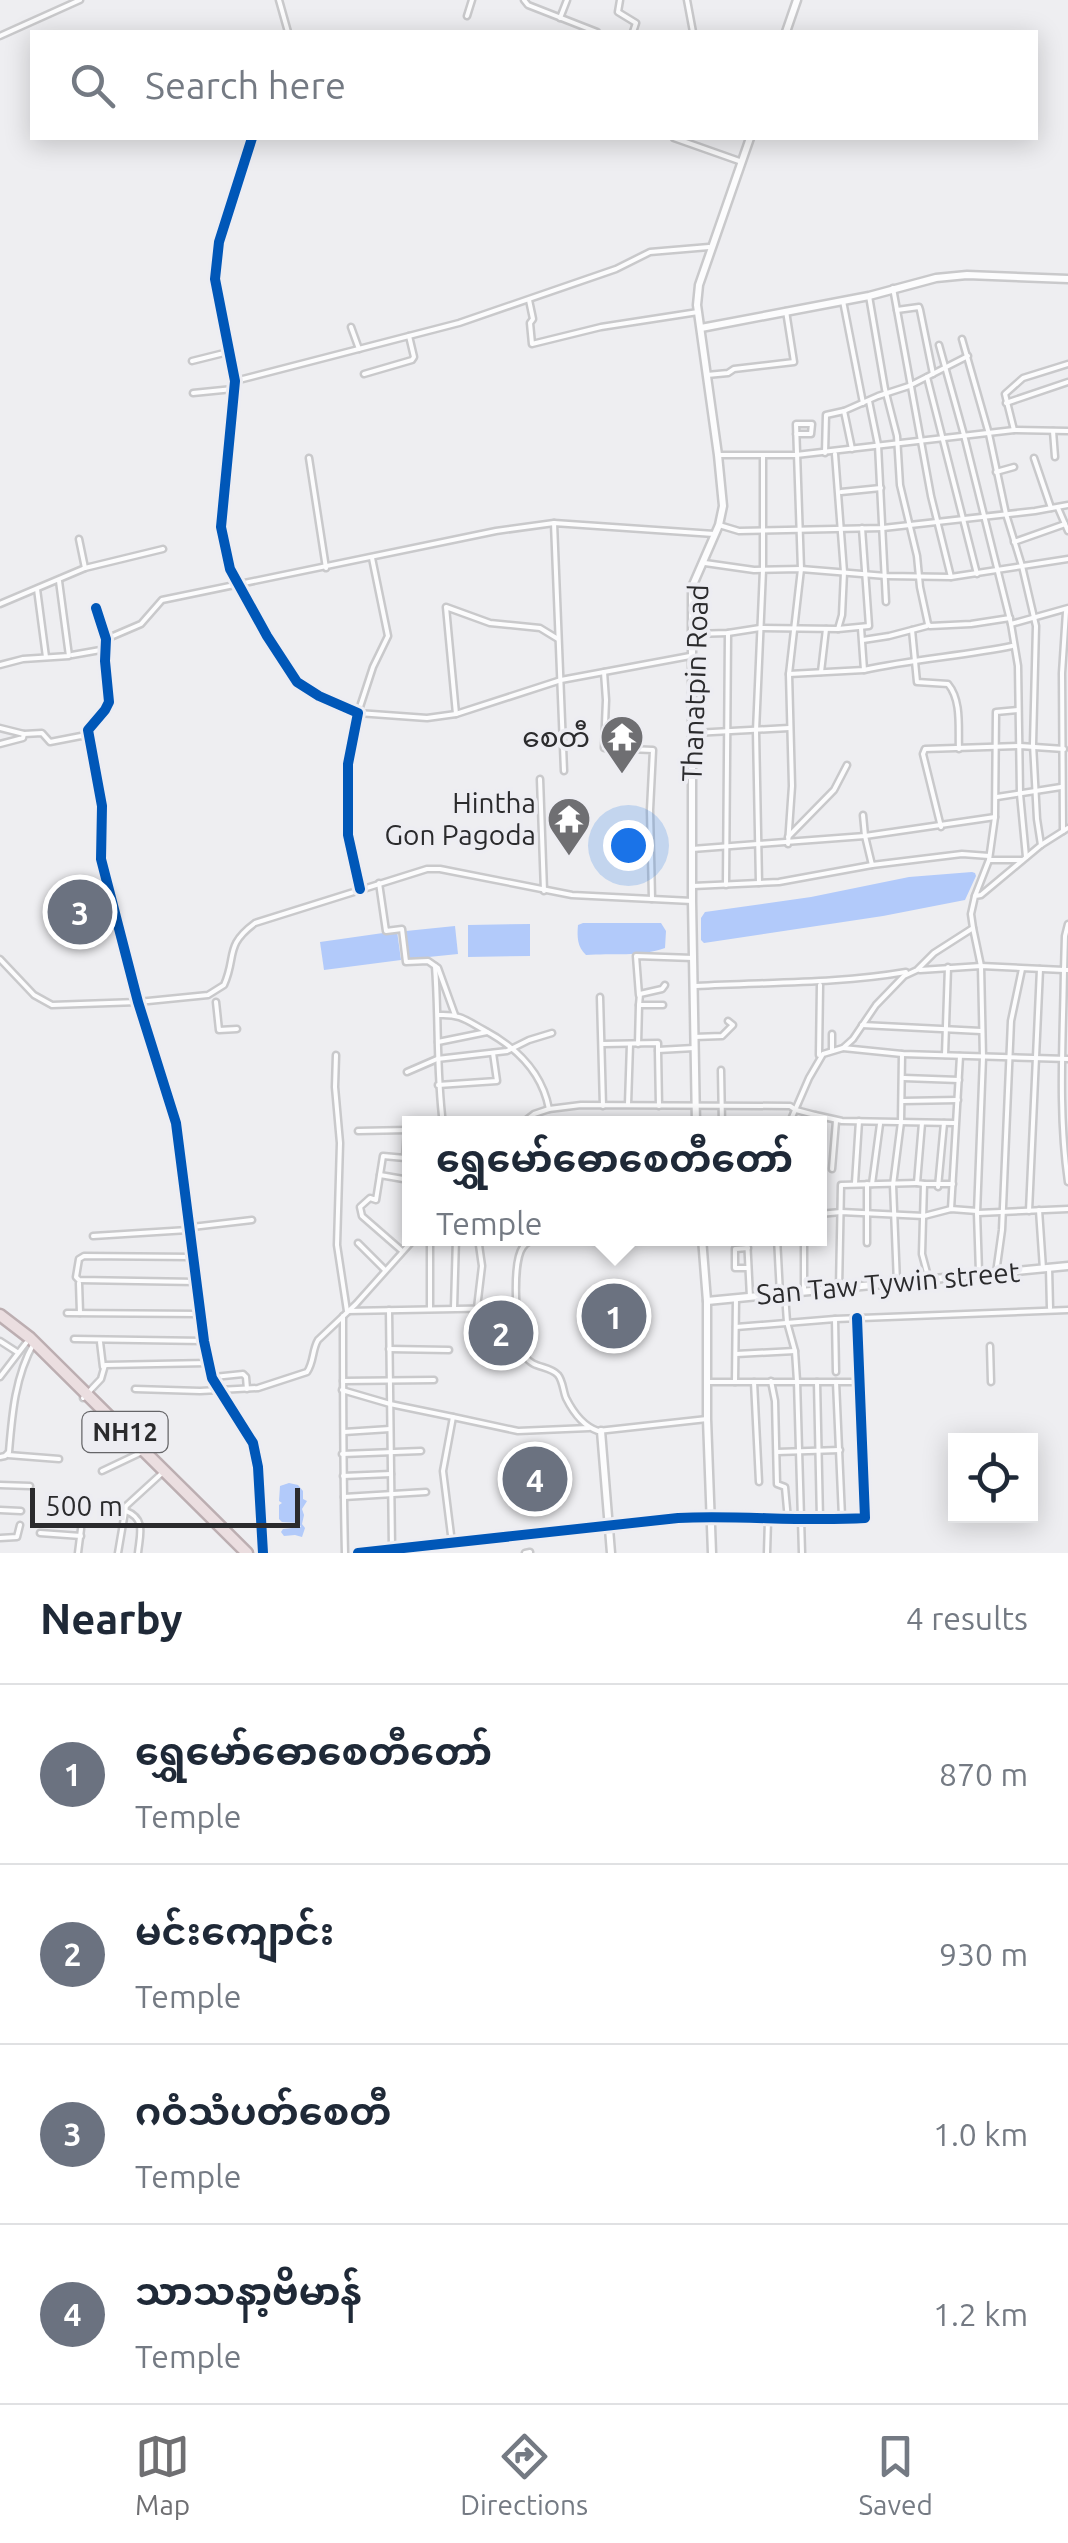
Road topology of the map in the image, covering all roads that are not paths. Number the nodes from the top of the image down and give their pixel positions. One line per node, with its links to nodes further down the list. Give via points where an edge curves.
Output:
1 (80, 0): 17 (street)
2 (279, 0): 12 (street)
3 (472, 0): 10 (street)
4 (516, 0): 9 (street)
5 (567, 0): 11 (street)
6 (620, 0): 14 (street, via 618,12 636,22)
7 (687, 0): 15 (street)
8 (797, 0): 16 (street)
9 (524, 2): 11 (street)
10 (467, 16)
11 (560, 18): 13 (street)
12 (287, 30)
13 (592, 30)
14 (634, 30)
15 (692, 30)
16 (787, 30)
17 (0, 36)
18 (251, 140): 37 (street, via 219,242 215,279)
19 (680, 140): 21 (street)
20 (749, 140): 21 (street)
21 (742, 162): 22 (street)
22 (713, 247): 26 (street, via 650,252); 30 (street)
23 (1068, 280): 24 (street, via 968,274)
24 (893, 288): 25 (street); 28 (street)
25 (868, 296): 27 (street); 50 (street)
26 (529, 299): 30 (street, via 532,344); 33 (street)
27 (842, 301): 29 (street); 51 (street)
28 (898, 310): 43 (street, via 920,310); 47 (street)
29 (786, 311): 32 (street); 44 (street, via 794,362)
30 (698, 312): 32 (street)
31 (351, 327): 36 (street)
32 (700, 328): 44 (street)
33 (409, 336): 36 (street); 42 (street, via 412,360)
34 (962, 339): 38 (street)
35 (939, 345): 41 (street)
36 (359, 350): 45 (street)
37 (228, 352): 39 (street); 45 (street)
38 (968, 356): 41 (street); 58 (street)
39 (192, 361)
40 (1068, 364): 52 (street, via 1023,378 1005,394)
41 (946, 366): 43 (street); 59 (street)
42 (364, 374)
43 (930, 375): 47 (street); 60 (street)
44 (707, 376): 67 (street)
45 (234, 381): 48 (street)
46 (1068, 382): 52 (street)
47 (909, 386): 50 (street); 61 (street)
48 (234, 389): 49 (street); 113 (street, via 221,527)
49 (193, 393)
50 (887, 393): 51 (street); 62 (street)
51 (866, 402): 53 (street); 63 (street)
52 (1006, 403): 54 (street)
53 (844, 412): 64 (street); 66 (street, via 825,417)
54 (1014, 430): 55 (street); 58 (street)
55 (1053, 431): 56 (street); 70 (street)
56 (1068, 431)
57 (796, 434): 68 (street)
58 (989, 434): 59 (street); 74 (street)
59 (964, 435): 60 (street); 80 (street)
60 (943, 437): 61 (street); 81 (street)
61 (921, 440): 62 (street); 83 (street)
62 (898, 442): 63 (street); 86 (street)
63 (878, 445): 64 (street); 75 (street)
64 (852, 449): 65 (street)
65 (835, 452): 66 (street); 76 (street)
66 (825, 453): 68 (street)
67 (718, 455): 69 (street); 85 (street)
68 (796, 455): 69 (street); 90 (street)
69 (762, 456): 91 (street)
70 (1055, 457)
71 (309, 458): 102 (street)
72 (1034, 458): 78 (street)
73 (1014, 467): 74 (street)
74 (996, 472): 79 (street)
75 (881, 488): 76 (street); 89 (street)
76 (839, 493): 87 (street)
77 (1068, 504): 78 (street)
78 (1054, 507): 79 (street); 84 (street)
79 (1006, 514): 80 (street); 95 (street)
80 (985, 517): 81 (street); 105 (street)
81 (963, 518): 83 (street); 108 (street)
82 (554, 522): 93 (street); 97 (street); 131 (street)
83 (936, 522): 86 (street); 111 (street)
84 (1065, 524): 92 (street); 95 (street)
85 (719, 526): 91 (street); 93 (street, Thanatpin Road)
86 (909, 526): 89 (street); 110 (street)
87 (839, 528): 88 (street); 90 (street); 106 (street)
88 (862, 528): 89 (street); 107 (street)
89 (883, 528): 109 (street)
90 (798, 529): 91 (street); 103 (street)
91 (762, 530): 104 (street)
92 (1068, 531)
93 (714, 534): 99 (street, Thanatpin Road)
94 (78, 540): 101 (street)
95 (1014, 542): 100 (street)
96 (163, 549): 101 (street)
97 (372, 558): 102 (street); 146 (street, via 388,636)
98 (1068, 559): 100 (street)
99 (701, 562): 104 (street); 128 (street, Thanatpin Road, via 692,586)
100 (1022, 566): 105 (street); 119 (street)
101 (85, 568): 112 (street)
102 (326, 568): 113 (street)
103 (800, 569): 104 (street); 106 (street); 126 (street)
104 (763, 570): 122 (street)
105 (1000, 571): 108 (street); 120 (street)
106 (844, 572): 107 (street); 124 (street)
107 (865, 574): 109 (street); 125 (street, via 870,624)
108 (977, 574): 111 (street)
109 (886, 576): 110 (street); 115 (street)
110 (920, 576): 111 (street); 121 (street)
111 (951, 577)
112 (59, 581): 114 (street); 135 (street)
113 (239, 586): 130 (street, via 162,600 142,624); 146 (street, via 298,682)
114 (36, 588): 116 (street); 137 (street)
115 (886, 602)
116 (0, 604)
117 (96, 608): 130 (street)
118 (1068, 609): 119 (street); 160 (street)
119 (1034, 619): 120 (street); 158 (street)
120 (1011, 621): 121 (street); 133 (street)
121 (928, 626): 127 (street)
122 (760, 628): 126 (street); 129 (street); 151 (street)
123 (826, 628): 124 (street); 126 (street); 142 (street)
124 (838, 628): 125 (street)
125 (862, 628): 132 (street)
126 (793, 629): 143 (street)
127 (912, 630): 132 (street); 138 (street)
128 (690, 634): 129 (street); 136 (street, Thanatpin Road)
129 (728, 634): 150 (street)
130 (106, 639): 134 (street)
131 (559, 640): 144 (street); 147 (street, via 540,628 490,623 446,608)
132 (863, 640): 140 (street)
133 (1015, 646): 138 (street); 145 (street)
134 (106, 649): 135 (street); 154 (street, via 109,702 88,730)
135 (70, 656): 137 (street)
136 (690, 656): 141 (street); 153 (street, Thanatpin Road)
137 (46, 657): 139 (street)
138 (913, 661): 140 (street); 159 (street, via 917,682 953,690)
139 (0, 665)
140 (864, 670): 142 (street)
141 (604, 672): 144 (street); 188 (street, via 604,748 653,750)
142 (821, 672): 143 (street)
143 (789, 674): 149 (street)
144 (561, 680): 147 (street); 162 (street)
145 (1019, 710): 156 (street); 157 (street, via 996,712)
146 (358, 714): 147 (street); 185 (street, via 348,764 348,835)
147 (456, 714)
148 (0, 728): 152 (street)
149 (789, 728): 151 (street); 173 (street)
150 (726, 731): 151 (street); 153 (street); 176 (street)
151 (756, 731): 174 (street)
152 (24, 734): 154 (street, via 42,733 50,742); 155 (street)
153 (692, 734): 177 (street, Thanatpin Road)
154 (90, 737): 207 (street, via 102,806 101,860)
155 (0, 744)
156 (1020, 746): 157 (street); 158 (street); 166 (street)
157 (996, 747): 159 (street); 167 (street)
158 (1033, 748): 160 (street); 165 (street)
159 (958, 749): 170 (street, via 922,754)
160 (1065, 751): 164 (street)
161 (846, 764): 173 (street, via 834,790)
162 (564, 770)
163 (540, 778): 186 (street)
164 (1061, 787): 165 (street); 171 (street)
165 (1035, 792): 166 (street); 175 (street)
166 (1020, 794): 167 (street); 179 (street)
167 (995, 797): 169 (street)
168 (863, 816): 172 (street)
169 (994, 817): 170 (street); 178 (street)
170 (941, 826): 172 (street)
171 (1066, 829): 175 (street)
172 (864, 836): 173 (street); 180 (street)
173 (788, 840): 174 (street)
174 (756, 845): 176 (street); 182 (street)
175 (1041, 845): 179 (street)
176 (726, 846): 177 (street); 183 (street)
177 (692, 849): 184 (street, Thanatpin Road)
178 (989, 858): 179 (street); 180 (street, via 962,854); 187 (street)
179 (1024, 859): 187 (street)
180 (872, 865): 182 (street)
181 (379, 883): 185 (street); 186 (street, via 440,869); 194 (street, via 386,930 402,929 406,962)
182 (759, 883): 183 (street)
183 (726, 885): 184 (street)
184 (692, 886): 189 (street, Thanatpin Road)
185 (360, 889): 204 (street, via 255,922 234,945 224,985)
186 (544, 890): 188 (street)
187 (976, 896): 191 (street)
188 (652, 898): 189 (street)
189 (692, 901): 192 (street, Thanatpin Road)
190 (1068, 924): 200 (street)
191 (973, 928): 195 (street); 199 (street)
192 (693, 958): 203 (street, Thanatpin Road); 205 (street, via 636,956)
193 (0, 959): 207 (street, via 52,1005)
194 (435, 966): 210 (street); 211 (street)
195 (981, 966): 196 (street); 197 (street); 216 (street)
196 (948, 967): 199 (street); 215 (street)
197 (1022, 968): 198 (street); 236 (street)
198 (1040, 969): 200 (street); 237 (street)
199 (918, 970): 201 (street); 213 (street, via 904,976)
200 (1066, 970): 239 (street)
201 (820, 983): 203 (street); 240 (street)
202 (665, 985): 205 (street)
203 (692, 986): 220 (street, Thanatpin Road)
204 (210, 994): 207 (street); 214 (street, via 218,1030)
205 (639, 995): 208 (street)
206 (600, 998): 222 (street)
207 (138, 1002): 296 (street, via 176,1123)
208 (640, 1004): 209 (street); 224 (street)
209 (663, 1005)
210 (455, 1014): 211 (street); 217 (street)
211 (439, 1015): 221 (street)
212 (728, 1021): 220 (street, via 733,1025 722,1036)
213 (862, 1026): 215 (street); 227 (street)
214 (237, 1029)
215 (946, 1030): 216 (street); 233 (street)
216 (981, 1031): 235 (street)
217 (488, 1032): 221 (street); 225 (street)
218 (552, 1032): 225 (street)
219 (832, 1034): 229 (street)
220 (694, 1037): 226 (street, Thanatpin Road)
221 (438, 1042): 238 (street)
222 (602, 1044): 223 (street); 250 (street)
223 (630, 1044): 224 (street); 251 (street)
224 (638, 1044): 228 (street, via 658,1043)
225 (512, 1047): 230 (street); 253 (street, via 532,1069)
226 (694, 1048): 228 (street); 249 (street, Thanatpin Road)
227 (842, 1048): 229 (street); 231 (street)
228 (658, 1050): 252 (street)
229 (832, 1050): 240 (street)
230 (493, 1053): 238 (street); 245 (street, via 497,1081)
231 (902, 1054): 233 (street); 243 (street)
232 (336, 1055): 336 (street)
233 (945, 1056): 234 (street)
234 (960, 1056): 235 (street); 244 (street)
235 (982, 1056): 236 (street); 289 (street)
236 (1010, 1057): 237 (street); 291 (street)
237 (1036, 1058): 239 (street); 286 (street)
238 (438, 1059): 242 (street); 245 (street)
239 (1065, 1059): 276 (street)
240 (820, 1060): 254 (street)
241 (721, 1070): 248 (street)
242 (407, 1072)
243 (902, 1078): 244 (street); 247 (street)
244 (959, 1080): 246 (street)
245 (438, 1085): 256 (street)
246 (958, 1100): 247 (street); 269 (street)
247 (902, 1101): 266 (street)
248 (722, 1104): 249 (street); 254 (street); 259 (street)
249 (695, 1105): 252 (street); 258 (street, Thanatpin Road)
250 (603, 1106): 251 (street); 253 (street)
251 (628, 1106): 252 (street)
252 (658, 1106)
253 (548, 1109): 257 (street)
254 (796, 1110): 255 (street); 260 (street)
255 (815, 1114): 261 (street)
256 (442, 1116)
257 (531, 1116)
258 (696, 1116)
259 (722, 1116)
260 (793, 1116)
261 (822, 1116)
262 (827, 1117): 263 (street)
263 (836, 1120): 264 (street); 273 (street)
264 (860, 1121): 265 (street); 278 (street)
265 (880, 1122): 266 (street); 279 (street)
266 (901, 1122): 267 (street); 280 (street)
267 (922, 1123): 268 (street); 277 (street)
268 (944, 1123): 269 (street); 283 (street)
269 (957, 1123): 282 (street)
270 (358, 1130): 271 (street)
271 (402, 1130)
272 (402, 1158): 274 (street, via 383,1156)
273 (832, 1169)
274 (380, 1175): 275 (street); 309 (street, via 376,1200 360,1207 362,1216)
275 (402, 1179)
276 (1068, 1182)
277 (917, 1183): 280 (street); 281 (street)
278 (854, 1184): 279 (street); 288 (street, via 842,1185)
279 (870, 1184): 280 (street); 292 (street)
280 (893, 1184): 293 (street)
281 (924, 1184): 283 (street); 294 (street)
282 (953, 1184): 283 (street); 284 (street)
283 (938, 1186)
284 (951, 1209): 289 (street); 294 (street)
285 (1068, 1209): 287 (street)
286 (1029, 1210): 287 (street); 291 (street)
287 (1039, 1210): 313 (street)
288 (841, 1212): 290 (street); 292 (street); 321 (street)
289 (977, 1212): 291 (street); 316 (street)
290 (827, 1213)
291 (1002, 1213): 315 (street)
292 (867, 1214): 293 (street); 299 (street)
293 (895, 1214): 294 (street); 320 (street)
294 (924, 1216): 318 (street)
295 (252, 1220): 296 (street)
296 (190, 1229): 297 (street); 310 (street)
297 (93, 1236)
298 (358, 1243): 314 (street)
299 (867, 1243)
300 (406, 1246): 309 (street)
301 (430, 1246): 327 (street)
302 (456, 1246): 328 (street)
303 (479, 1246): 329 (street)
304 (524, 1246): 330 (street)
305 (703, 1246): 326 (street)
306 (778, 1246): 323 (street)
307 (804, 1246): 322 (street)
308 (748, 1248): 312 (street); 312 (street, via 735,1249 735,1268)
309 (401, 1251): 314 (street)
310 (193, 1257): 317 (street, via 84,1256); 319 (street)
311 (1068, 1266): 313 (street, San Taw Tywin street)
312 (748, 1268): 324 (street)
313 (1046, 1268): 315 (street, San Taw Tywin street); 332 (street)
314 (386, 1270): 336 (street)
315 (996, 1272): 316 (street, San Taw Tywin street)
316 (980, 1274): 318 (street, San Taw Tywin street)
317 (79, 1280): 319 (street); 335 (street)
318 (929, 1280): 320 (street, San Taw Tywin street)
319 (197, 1282): 337 (street)
320 (897, 1284): 321 (street, San Taw Tywin street)
321 (839, 1289): 322 (street, San Taw Tywin street)
322 (804, 1292): 323 (street, San Taw Tywin street)
323 (782, 1294): 324 (street, San Taw Tywin street); 341 (street)
324 (750, 1296): 325 (street, San Taw Tywin street)
325 (736, 1298): 326 (street, San Taw Tywin street); 342 (street)
326 (708, 1301): 363 (street)
327 (430, 1308): 328 (street); 331 (street)
328 (454, 1308): 329 (street)
329 (477, 1308): 330 (street)
330 (515, 1308): 380 (street, via 526,1356 555,1372 578,1418)
331 (388, 1310): 336 (street); 349 (street)
332 (1050, 1310): 333 (street); 339 (street)
333 (1068, 1310)
334 (66, 1313): 335 (street)
335 (80, 1313): 337 (street)
336 (345, 1313): 361 (street); 372 (street, via 314,1346 308,1372)
337 (201, 1314): 345 (street)
338 (0, 1318): 347 (highway, NH12)
339 (856, 1318): 340 (street); 369 (street)
340 (835, 1319): 341 (street); 356 (street)
341 (787, 1322): 342 (street); 351 (street)
342 (736, 1327): 353 (street)
343 (74, 1339): 344 (street)
344 (100, 1341): 345 (street); 355 (street)
345 (204, 1341): 354 (street)
346 (0, 1342): 352 (street)
347 (31, 1344): 352 (street); 375 (highway, NH12); 390 (street, via 13,1404)
348 (990, 1346): 370 (street)
349 (390, 1349): 350 (street); 359 (street)
350 (449, 1350)
351 (795, 1351): 353 (street); 362 (street)
352 (17, 1352): 357 (street)
353 (736, 1354): 364 (street)
354 (208, 1363): 355 (street); 358 (street)
355 (104, 1366): 375 (street)
356 (836, 1372)
357 (0, 1376)
358 (212, 1378): 371 (street); 372 (street, via 243,1374)
359 (390, 1379): 360 (street); 361 (street); 376 (street)
360 (434, 1380)
361 (343, 1381): 374 (street)
362 (798, 1381): 366 (street); 367 (street); 384 (street)
363 (706, 1382): 364 (street); 378 (street)
364 (735, 1382): 365 (street)
365 (754, 1382): 366 (street); 397 (street)
366 (771, 1382): 387 (street)
367 (817, 1382): 368 (street); 385 (street)
368 (836, 1382): 369 (street); 382 (street)
369 (860, 1382): 407 (street, via 865,1518)
370 (992, 1382)
371 (217, 1389): 372 (street); 373 (street); 423 (street, via 253,1443)
372 (247, 1389)
373 (135, 1390)
374 (342, 1390): 376 (street); 381 (street)
375 (85, 1396): 388 (highway, NH12); 422 (highway, NH12)
376 (390, 1404): 377 (street); 379 (street)
377 (453, 1417): 380 (street, via 518,1432); 416 (street, via 443,1471)
378 (706, 1419): 380 (street); 406 (street)
379 (391, 1429): 381 (street); 386 (street)
380 (596, 1430): 413 (street)
381 (344, 1432): 389 (street)
382 (840, 1450): 385 (street); 407 (street)
383 (421, 1451): 386 (street)
384 (799, 1451): 385 (street); 387 (street); 410 (street)
385 (818, 1451): 411 (street)
386 (391, 1452): 389 (street); 395 (street)
387 (776, 1452): 409 (street)
388 (140, 1453): 393 (street); 394 (highway, NH12)
389 (342, 1454): 396 (street)
390 (8, 1455): 391 (street); 392 (street)
391 (0, 1456)
392 (58, 1460)
393 (102, 1471)
394 (161, 1474): 404 (street); 422 (highway, NH12)
395 (391, 1474): 396 (street); 401 (street)
396 (343, 1476): 402 (street)
397 (759, 1482)
398 (0, 1485): 399 (street)
399 (30, 1486)
400 (426, 1492): 401 (street)
401 (392, 1493): 402 (street); 417 (street)
402 (344, 1497): 424 (street)
403 (0, 1510): 405 (street)
404 (124, 1510): 420 (street); 421 (street, via 140,1522)
405 (21, 1511)
406 (711, 1516): 408 (street); 413 (street); 427 (street)
407 (842, 1519): 411 (street)
408 (768, 1520): 409 (street); 428 (street)
409 (788, 1520): 410 (street)
410 (801, 1520): 411 (street); 429 (street)
411 (820, 1520)
412 (20, 1525): 415 (street, via 18,1538)
413 (608, 1526): 416 (street); 426 (street)
414 (40, 1533): 419 (street, via 81,1533)
415 (0, 1538)
416 (452, 1543): 418 (street)
417 (392, 1549): 418 (street); 425 (street)
418 (415, 1550)
419 (78, 1553)
420 (118, 1553)
421 (138, 1553)
422 (244, 1553)
423 (263, 1553)
424 (345, 1553)
425 (358, 1553)
426 (609, 1553)
427 (712, 1553)
428 (766, 1553)
429 (802, 1553)

